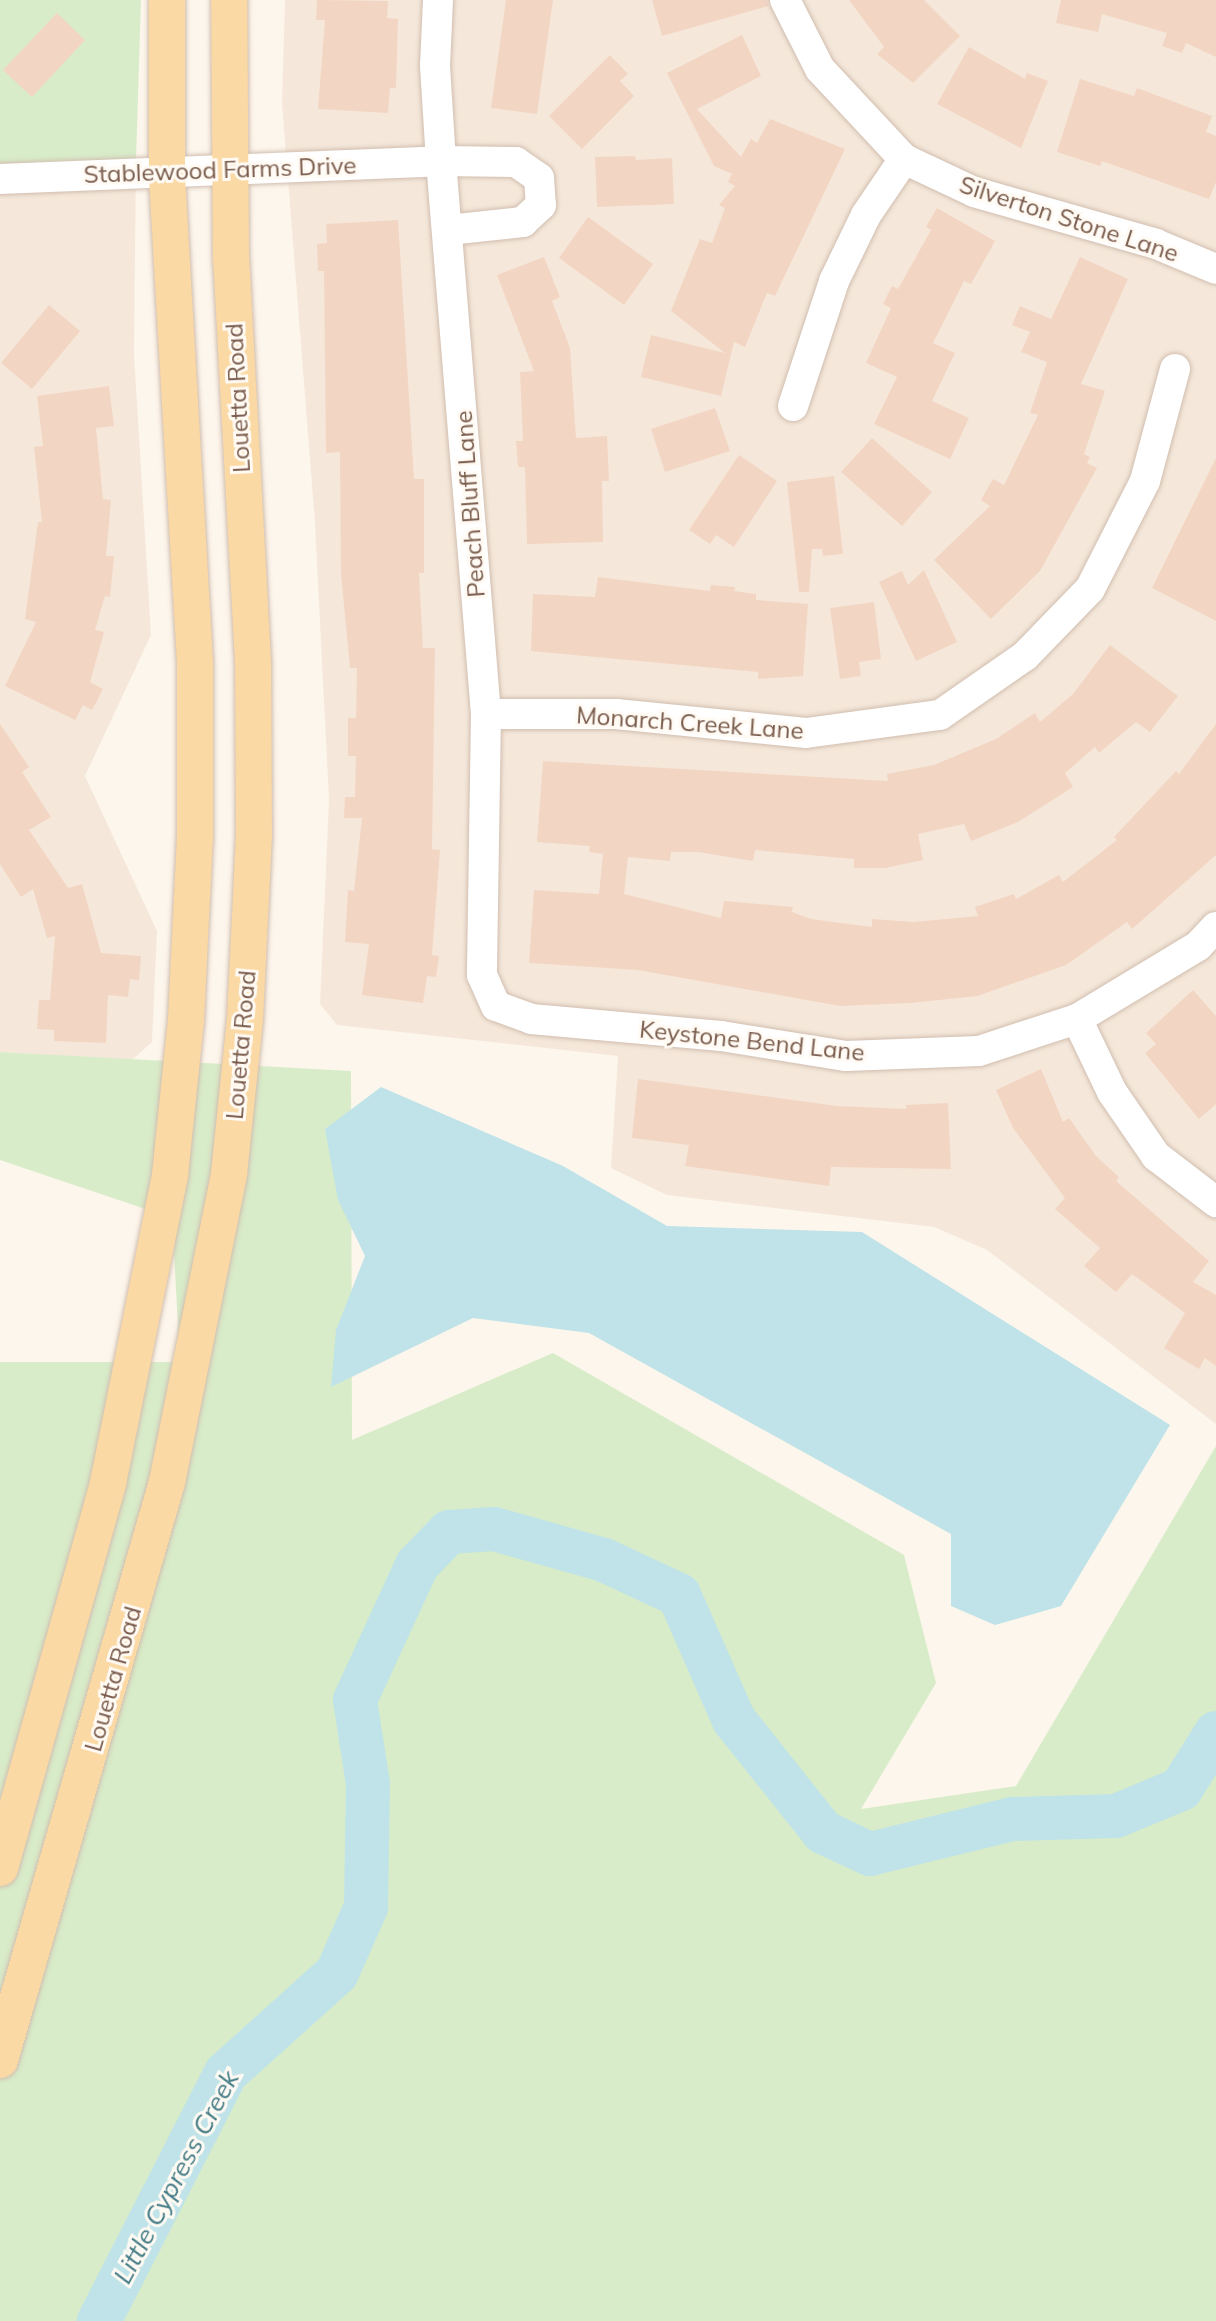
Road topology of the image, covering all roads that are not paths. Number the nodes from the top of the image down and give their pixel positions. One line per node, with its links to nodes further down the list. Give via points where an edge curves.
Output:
1 (167, 0): 8 (main road)
2 (229, 0): 7 (main road, Louetta Road)
3 (438, 0): 6 (street, Peach Bluff Lane, via 435,66)
4 (785, 0): 5 (street, Silverton Stone Lane, via 820,69)
5 (904, 159): 11 (street, Silverton Stone Lane, via 974,192 1156,244); 13 (street, via 866,215 834,281)
6 (441, 161): 7 (street, Stablewood Farms Drive); 10 (street, Peach Bluff Lane); 10 (street, Stablewood Farms Drive, via 516,162 539,178 541,205 523,222)
7 (228, 170): 8 (street, Stablewood Farms Drive); 20 (main road, Louetta Road, via 253,662 254,805 245,1019 229,1174 167,1482)
8 (167, 171): 9 (street, Stablewood Farms Drive); 19 (main road, via 195,663 195,838 186,1020 170,1175 108,1483)
9 (0, 179)
10 (448, 230): 14 (street, Peach Bluff Lane)
11 (1216, 269)
12 (1175, 369): 14 (street, Monarch Creek Lane, via 1145,481 1090,589 1025,656 940,715 806,733 616,714)
13 (793, 406)
14 (486, 714): 16 (street, Peach Bluff Lane, via 482,975)
15 (1216, 927): 17 (street, Keystone Bend Lane, via 1198,946)
16 (496, 1006): 17 (street, Keystone Bend Lane, via 531,1019 721,1036 846,1056 979,1051)
17 (1077, 1019): 18 (street, via 1112,1092 1156,1156)
18 (1216, 1202)
19 (0, 1868)
20 (0, 2060)

